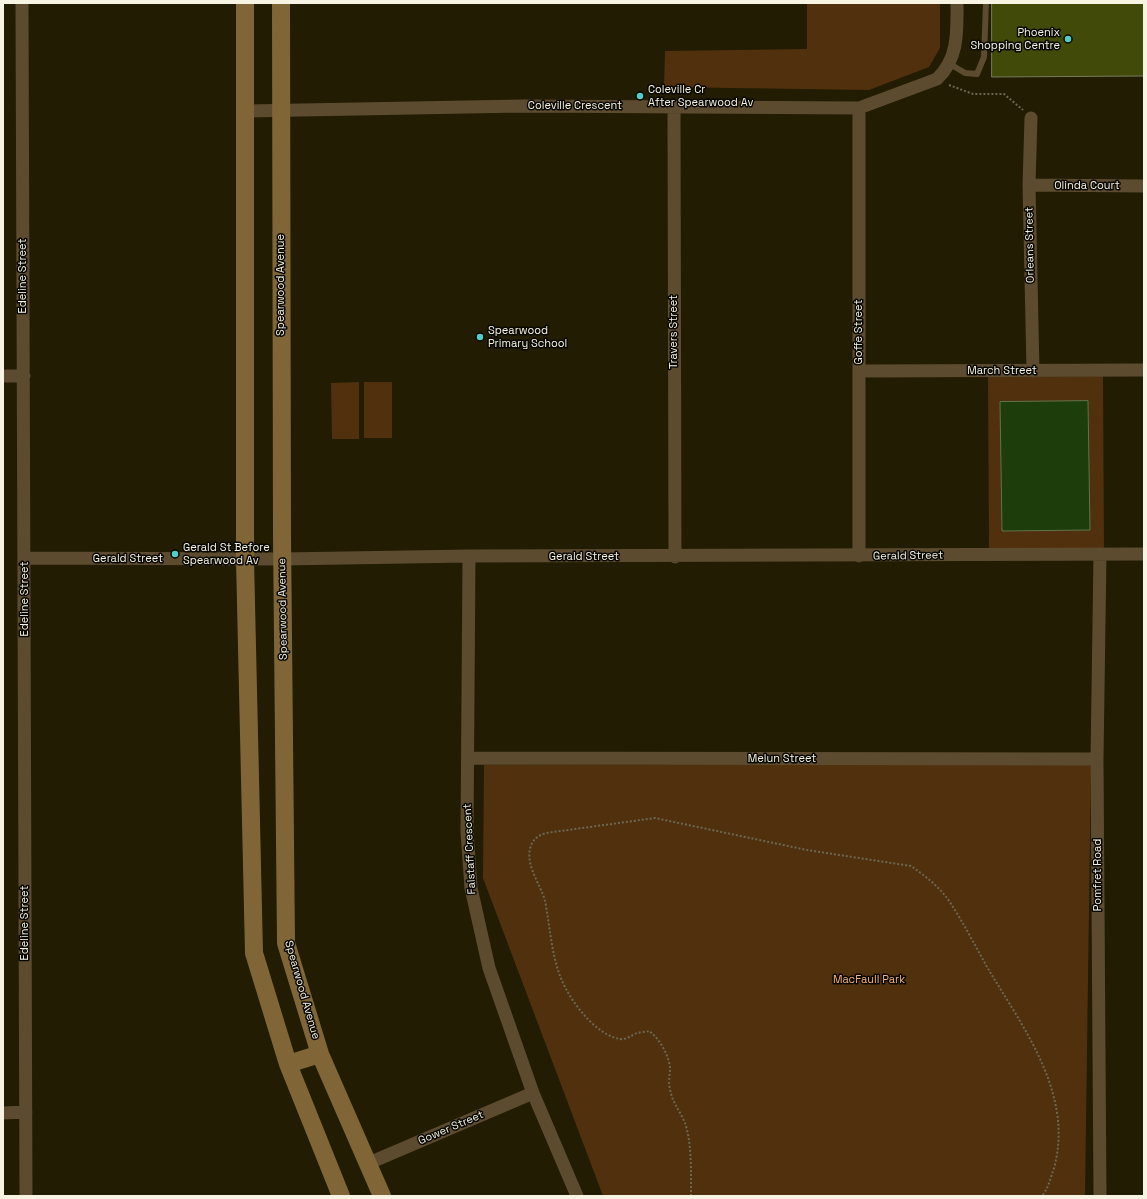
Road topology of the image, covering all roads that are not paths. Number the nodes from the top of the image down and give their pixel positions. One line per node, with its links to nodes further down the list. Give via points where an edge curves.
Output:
1 (22, 3): 18 (street, Edeline Street)
2 (245, 3): 9 (main road)
3 (281, 3): 10 (main road, Spearwood Avenue)
4 (957, 3): 6 (street, Coleville Crescent, via 956,49)
5 (986, 3): 6 (lane, via 984,57 978,74 965,73)
6 (950, 64): 8 (street, Coleville Crescent, via 937,79)
7 (674, 107): 8 (street, Coleville Crescent); 10 (street, Coleville Crescent, via 522,106); 23 (street, Travers Street)
8 (859, 108): 15 (street, Goffe Street)
9 (246, 111): 10 (street, Coleville Crescent); 25 (main road)
10 (281, 111): 26 (main road, Spearwood Avenue)
11 (1031, 118): 12 (street, Orleans Street)
12 (1029, 186): 13 (street, Olinda Court); 16 (street, Orleans Street)
13 (1144, 186)
14 (1144, 370): 16 (street, March Street)
15 (859, 371): 16 (street, March Street); 22 (street, Goffe Street)
16 (1033, 371)
17 (3, 376): 18 (street)
18 (24, 376): 24 (street, Edeline Street)
19 (1100, 554): 20 (street, Gerald Street); 22 (street, Gerald Street); 28 (street, Pomfret Road)
20 (1144, 554)
21 (470, 556): 23 (street, Gerald Street); 26 (street, Gerald Street); 27 (street, Falstaff Crescent)
22 (859, 556): 23 (street, Gerald Street)
23 (675, 557)
24 (25, 558): 25 (street, Gerald Street); 33 (street, Edeline Street)
25 (245, 559): 26 (street, Gerald Street); 30 (main road, via 254,953)
26 (282, 559): 29 (main road, Spearwood Avenue, via 286,943)
27 (468, 758): 28 (street, Melun Street); 31 (street, Falstaff Crescent, via 467,832 471,888 476,915 489,968)
28 (1097, 759): 39 (street, Pomfret Road)
29 (320, 1054): 30 (main road); 34 (main road, Spearwood Avenue)
30 (288, 1064): 36 (main road)
31 (533, 1093): 34 (street, Gower Street); 38 (street, Falstaff Crescent)
32 (3, 1112): 33 (street)
33 (26, 1112): 35 (street, Edeline Street)
34 (369, 1163): 37 (main road, Spearwood Avenue)
35 (26, 1196)
36 (341, 1196)
37 (382, 1196)
38 (576, 1196)
39 (1100, 1196)

